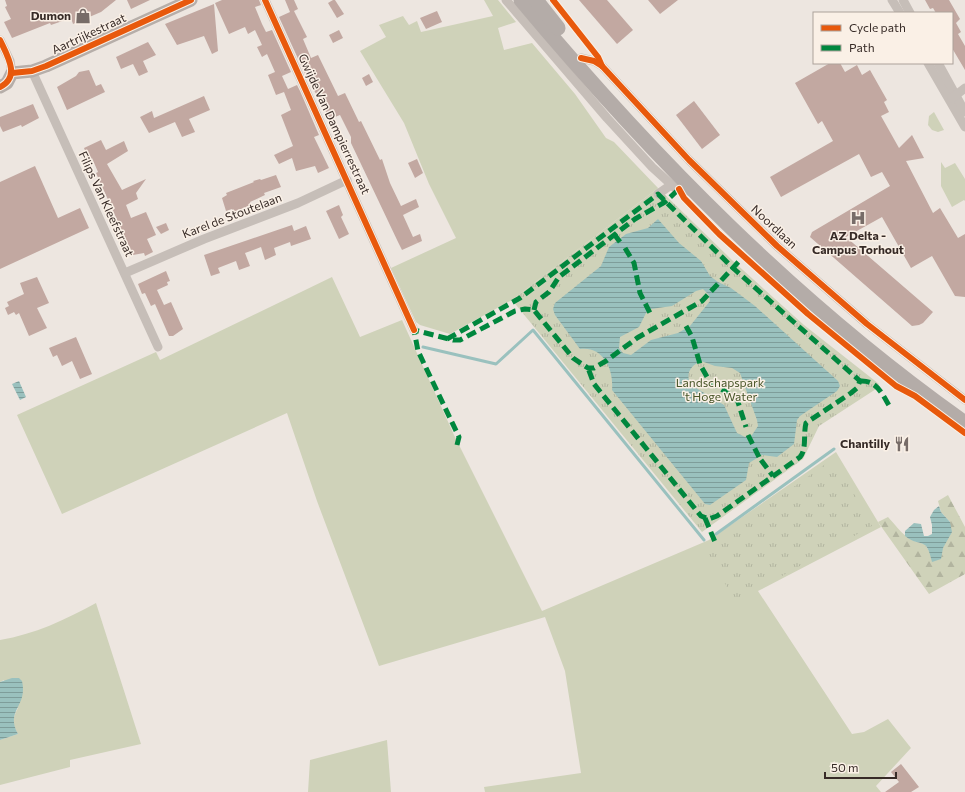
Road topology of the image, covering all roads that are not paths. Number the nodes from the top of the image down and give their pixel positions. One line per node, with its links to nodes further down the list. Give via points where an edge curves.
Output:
1 (191, 0): 14 (street, Aartrijkestraat)
2 (265, 0): 21 (street, Gwijde Van Dampierrestraat)
3 (506, 0): 22 (street, via 611,122)
4 (521, 0): 23 (main road, via 617,110)
5 (536, 0): 11 (main road, Noordlaan)
6 (892, 0): 8 (street)
7 (903, 0): 9 (street)
8 (899, 12)
9 (909, 12)
10 (0, 40): 15 (street)
11 (581, 58): 28 (street, Noordlaan, via 602,66 695,166 801,267 867,324); 29 (main road, Noordlaan, via 671,158 781,266 866,338)
12 (929, 64): 18 (street)
13 (938, 64): 18 (street)
14 (32, 71): 15 (street, Aartrijkestraat); 25 (street, Filips Van Kleefstraat)
15 (12, 73): 16 (street, via 7,83)
16 (0, 87)
17 (965, 88): 18 (street)
18 (953, 98): 19 (street); 20 (street)
19 (965, 112)
20 (965, 127)
21 (347, 180): 25 (street, Karel de Stoutelaan, via 298,203); 26 (street, Gwijde Van Dampierrestraat)
22 (671, 185): 23 (street); 24 (street)
23 (694, 192): 30 (main road, via 769,264 843,329)
24 (658, 194)
25 (125, 273): 27 (street, Filips Van Kleefstraat)
26 (414, 330)
27 (158, 347)
28 (965, 400)
29 (965, 414)
30 (965, 423)

